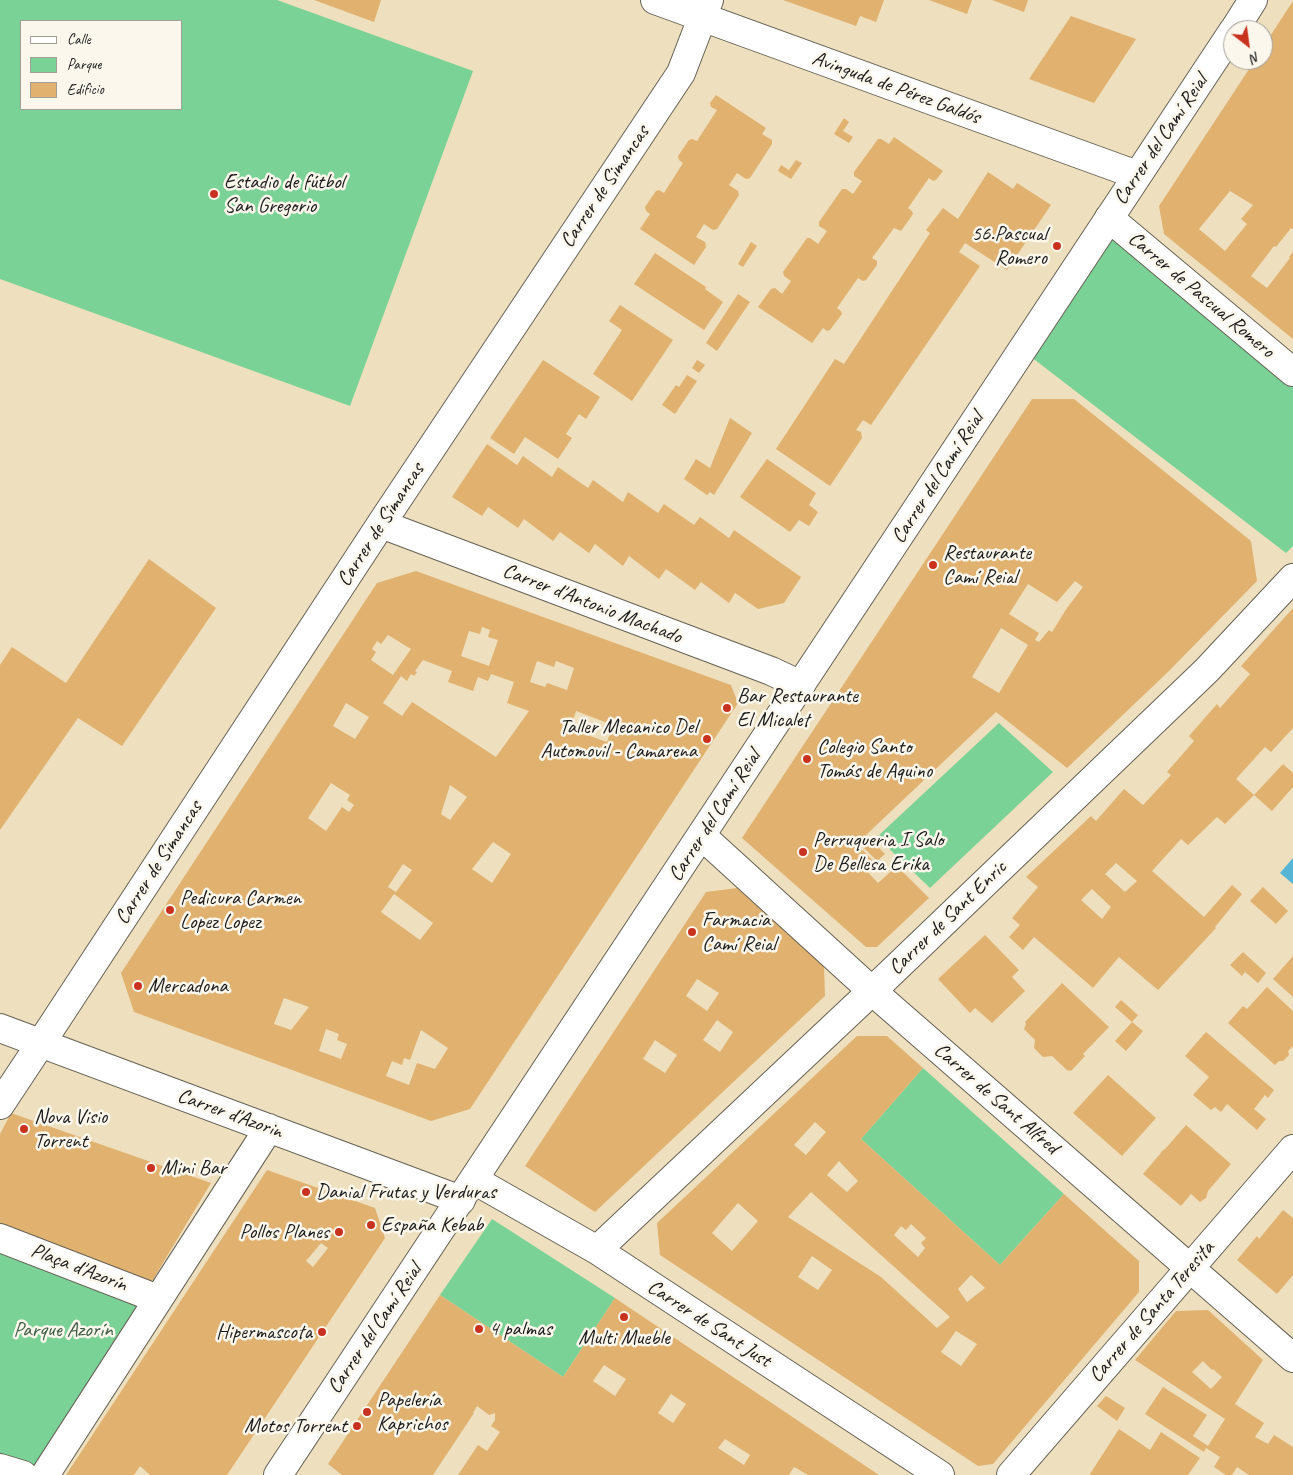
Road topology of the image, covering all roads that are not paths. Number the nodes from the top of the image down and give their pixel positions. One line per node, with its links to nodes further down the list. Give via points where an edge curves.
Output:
1 (655, 0): 3 (street, Avinguda de Pérez Galdós)
2 (1253, 0): 4 (street, Carrer del Camí Reial)
3 (706, 9): 6 (street, Avinguda de Pérez Galdós); 9 (street, Carrer de Simancas, via 681,73)
4 (1240, 20)
5 (1223, 46): 6 (street, Carrer del Camí Reial)
6 (1137, 175): 7 (street, Carrer del Camí Reial)
7 (1109, 218): 8 (street, Carrer de Pascual Romero); 11 (street, Carrer del Camí Reial)
8 (1293, 372)
9 (381, 524): 11 (street, Carrer d'Antonio Machado); 15 (street, Carrer de Simancas)
10 (1293, 578): 13 (street, Carrer de Sant Enric, via 1207,670)
11 (802, 685): 12 (street, Carrer del Camí Reial)
12 (702, 836): 13 (street, Carrer de Sant Alfred); 19 (street, Carrer del Camí Reial)
13 (872, 991): 21 (street, Carrer de Sant Enric); 22 (street, Carrer de Sant Alfred)
14 (0, 1028): 15 (street, Carrer d'Azorin)
15 (41, 1043): 16 (street); 17 (street, Carrer d'Azorin)
16 (0, 1104)
17 (269, 1128): 19 (street, Carrer d'Azorin); 23 (street)
18 (1293, 1149): 22 (street, Carrer de Santa Teresita)
19 (468, 1190): 21 (street, Carrer de Sant Just); 28 (street, Carrer del Camí Reial)
20 (0, 1238): 23 (street, Plaça d'Azorín)
21 (596, 1250): 29 (street, Carrer de Sant Just)
22 (1190, 1268): 24 (street, Carrer de Sant Alfred); 30 (street, Carrer de Santa Teresita)
23 (158, 1299): 27 (street)
24 (1293, 1358)
25 (0, 1468): 26 (street)
26 (23, 1475)
27 (45, 1475)
28 (278, 1475)
29 (940, 1475)
30 (1012, 1475)

